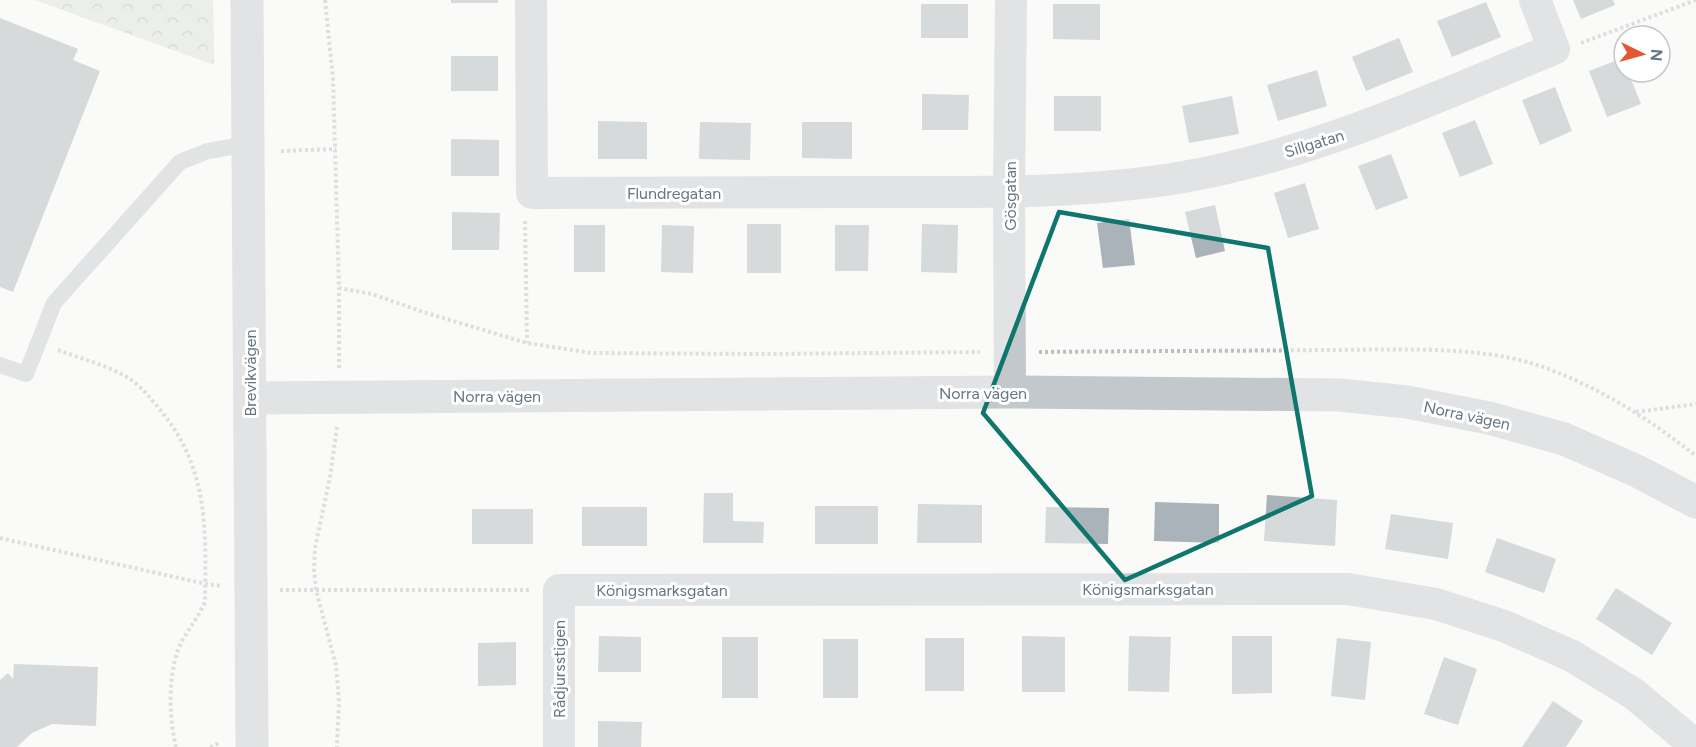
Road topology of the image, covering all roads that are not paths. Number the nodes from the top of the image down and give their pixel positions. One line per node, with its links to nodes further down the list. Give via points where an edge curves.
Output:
1 (247, 0): 5 (street, Brevikvägen)
2 (531, 0): 6 (street, Flundregatan, via 532,193)
3 (1011, 0): 6 (street, Gösgatan)
4 (1535, 0): 6 (street, Sillgatan, via 1554,49 1344,135 1261,160 1179,177 1109,187)
5 (248, 144): 7 (lane, via 208,151 180,162 54,303 26,374); 9 (street, Brevikvägen)
6 (1009, 192): 8 (street, Gösgatan)
7 (0, 365)
8 (1010, 392): 9 (street, Norra vägen); 10 (street, Norra vägen, via 1339,395 1407,402 1489,418 1564,439)
9 (250, 398): 13 (street, Brevikvägen)
10 (1696, 502)
11 (559, 590): 12 (street, Königsmarksgatan, via 1348,589 1436,604 1504,626 1572,656 1634,694); 14 (street, Rådjursstigen)
12 (1696, 746)
13 (252, 747)
14 (559, 747)

